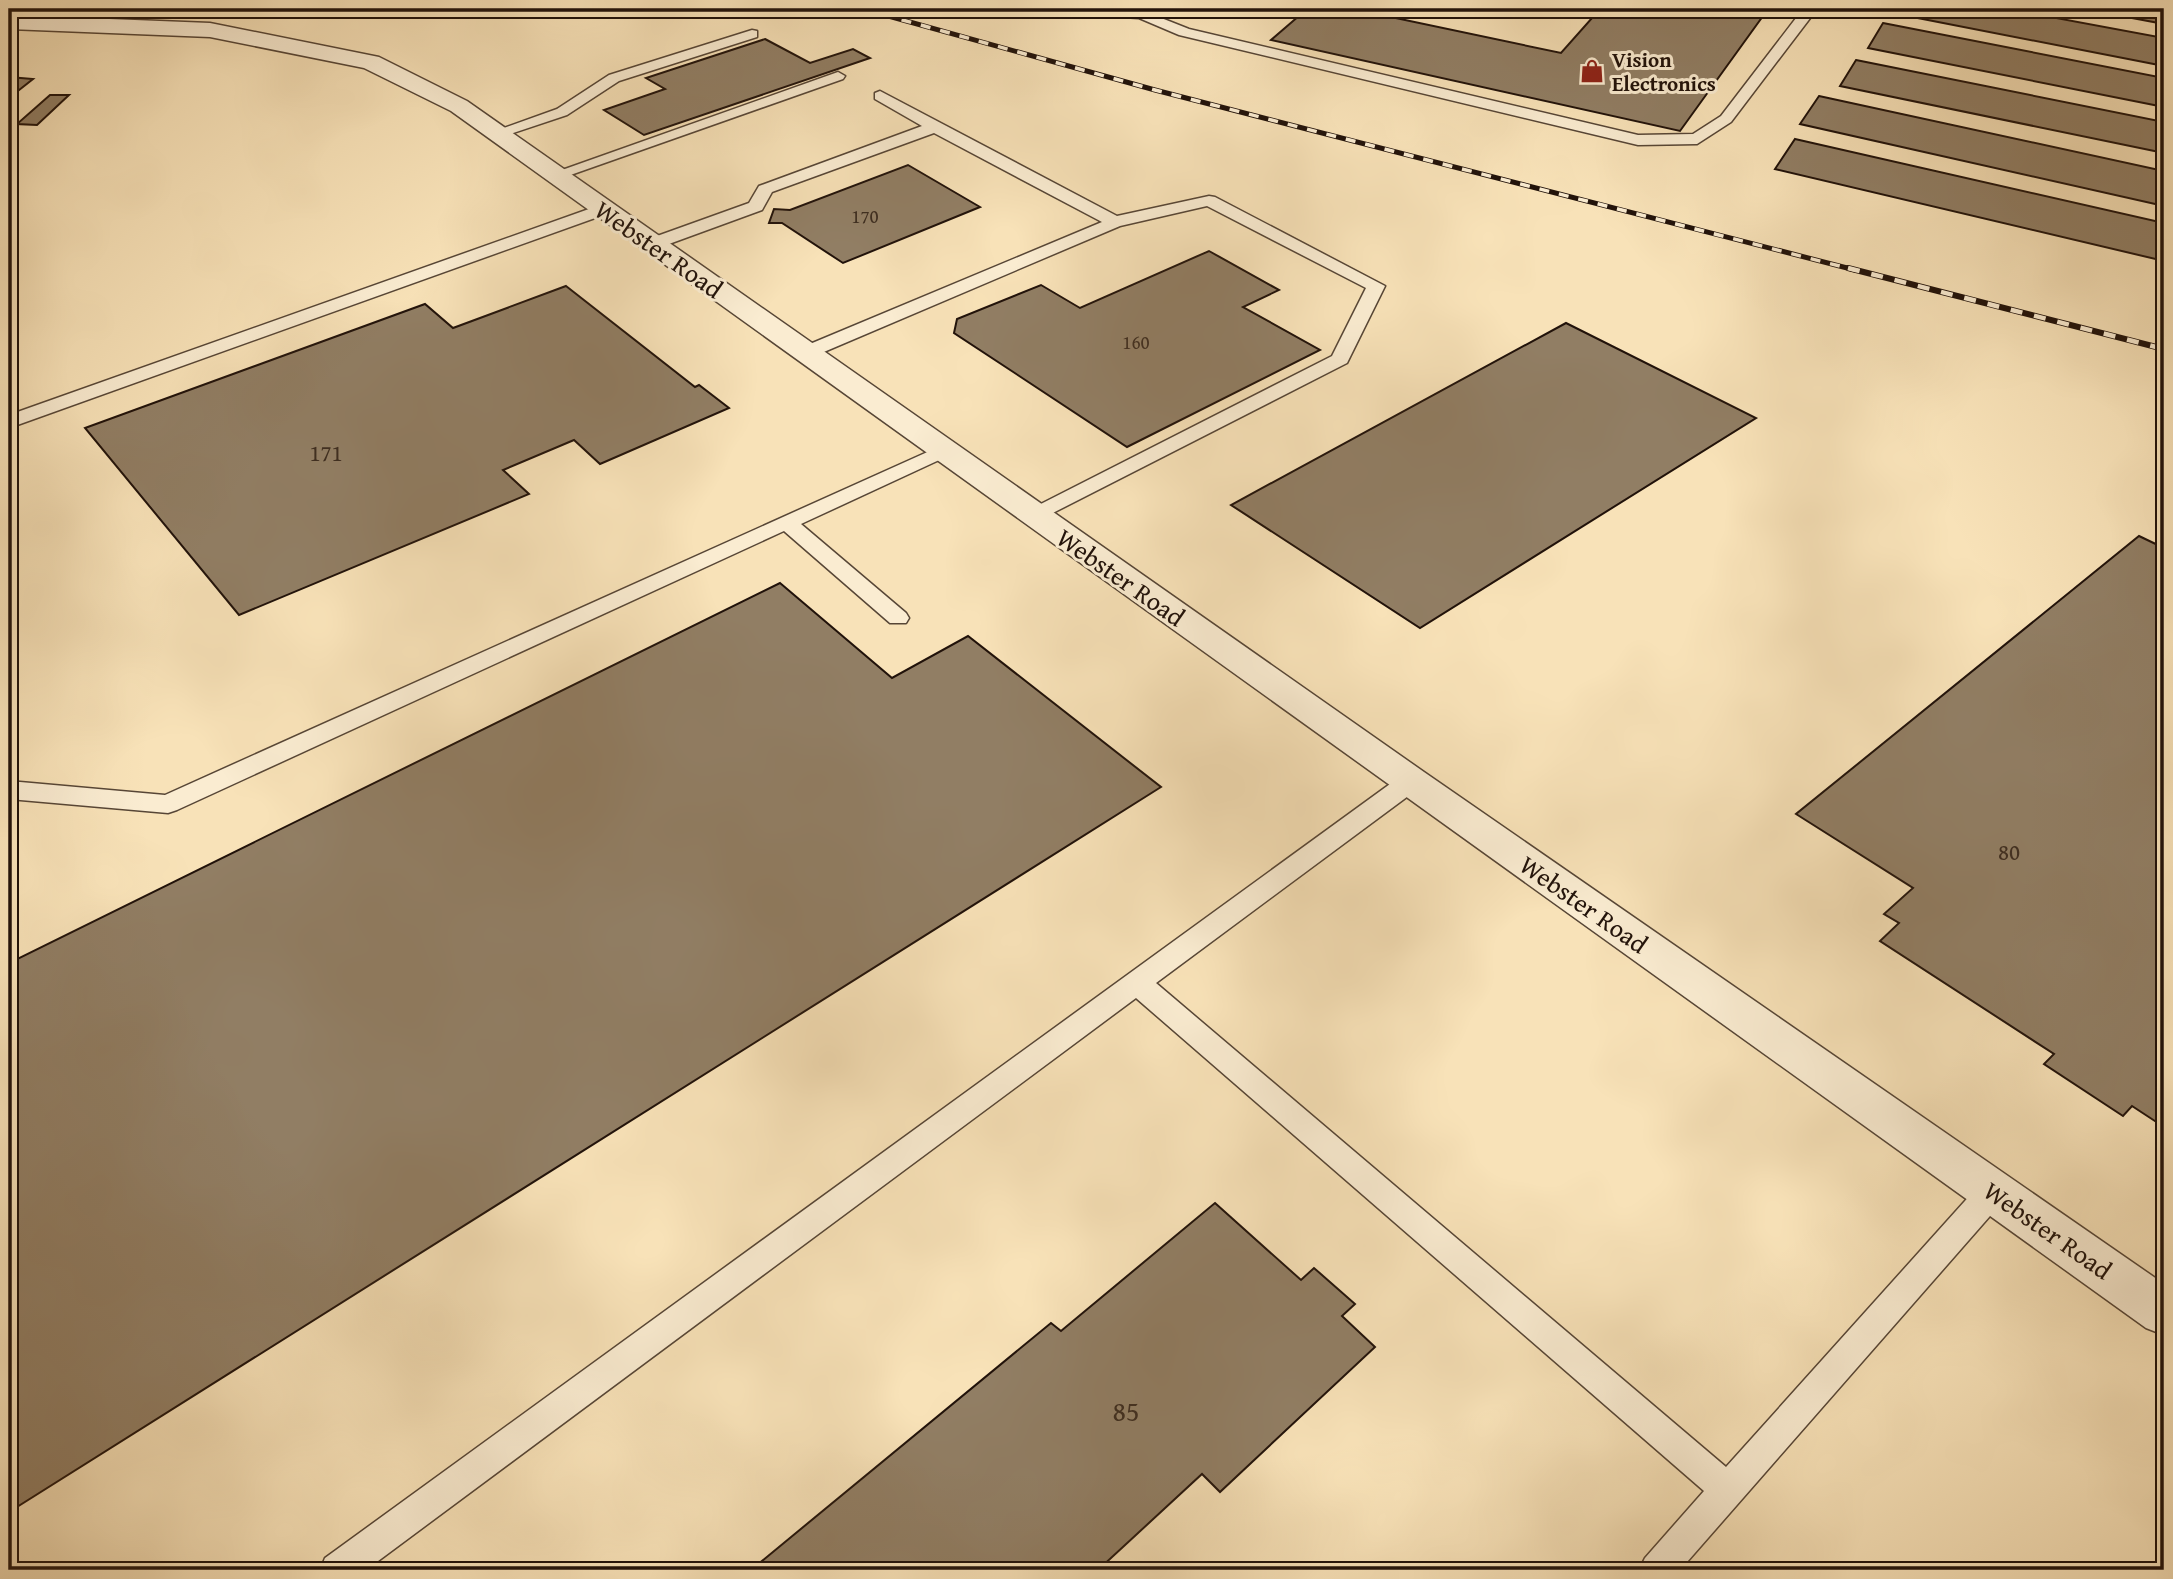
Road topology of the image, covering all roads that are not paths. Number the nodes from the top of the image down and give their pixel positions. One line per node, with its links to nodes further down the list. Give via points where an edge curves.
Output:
1 (1055, 9): 3 (lane)
2 (1811, 9): 3 (lane, via 1726,119 1697,139 1638,140 1184,32)
3 (1145, 12)
4 (9, 22): 9 (street, Webster Road, via 210,30 371,62 459,106)
5 (752, 34): 9 (lane, via 614,78 562,112)
6 (838, 76): 10 (lane)
7 (880, 96): 8 (lane)
8 (935, 127): 12 (lane); 13 (lane, via 765,189 756,206)
9 (498, 133): 10 (street, Webster Road)
10 (556, 176): 11 (street, Webster Road)
11 (603, 209): 13 (street, Webster Road); 15 (lane)
12 (1115, 222): 14 (lane); 17 (lane, via 1209,201 1376,286 1340,359)
13 (652, 244): 14 (street, Webster Road)
14 (805, 353): 16 (street, Webster Road)
15 (9, 422)
16 (943, 451): 17 (street, Webster Road); 18 (lane)
17 (1034, 515): 20 (street, Webster Road)
18 (786, 522): 19 (lane); 21 (lane, via 168,804)
19 (898, 618)
20 (1410, 782): 22 (lane); 23 (street, Webster Road)
21 (9, 790)
22 (1137, 983): 25 (lane); 26 (lane)
23 (1993, 1191): 24 (street, Webster Road); 25 (lane)
24 (2164, 1312)
25 (1728, 1490): 27 (lane)
26 (337, 1570)
27 (1657, 1570)

